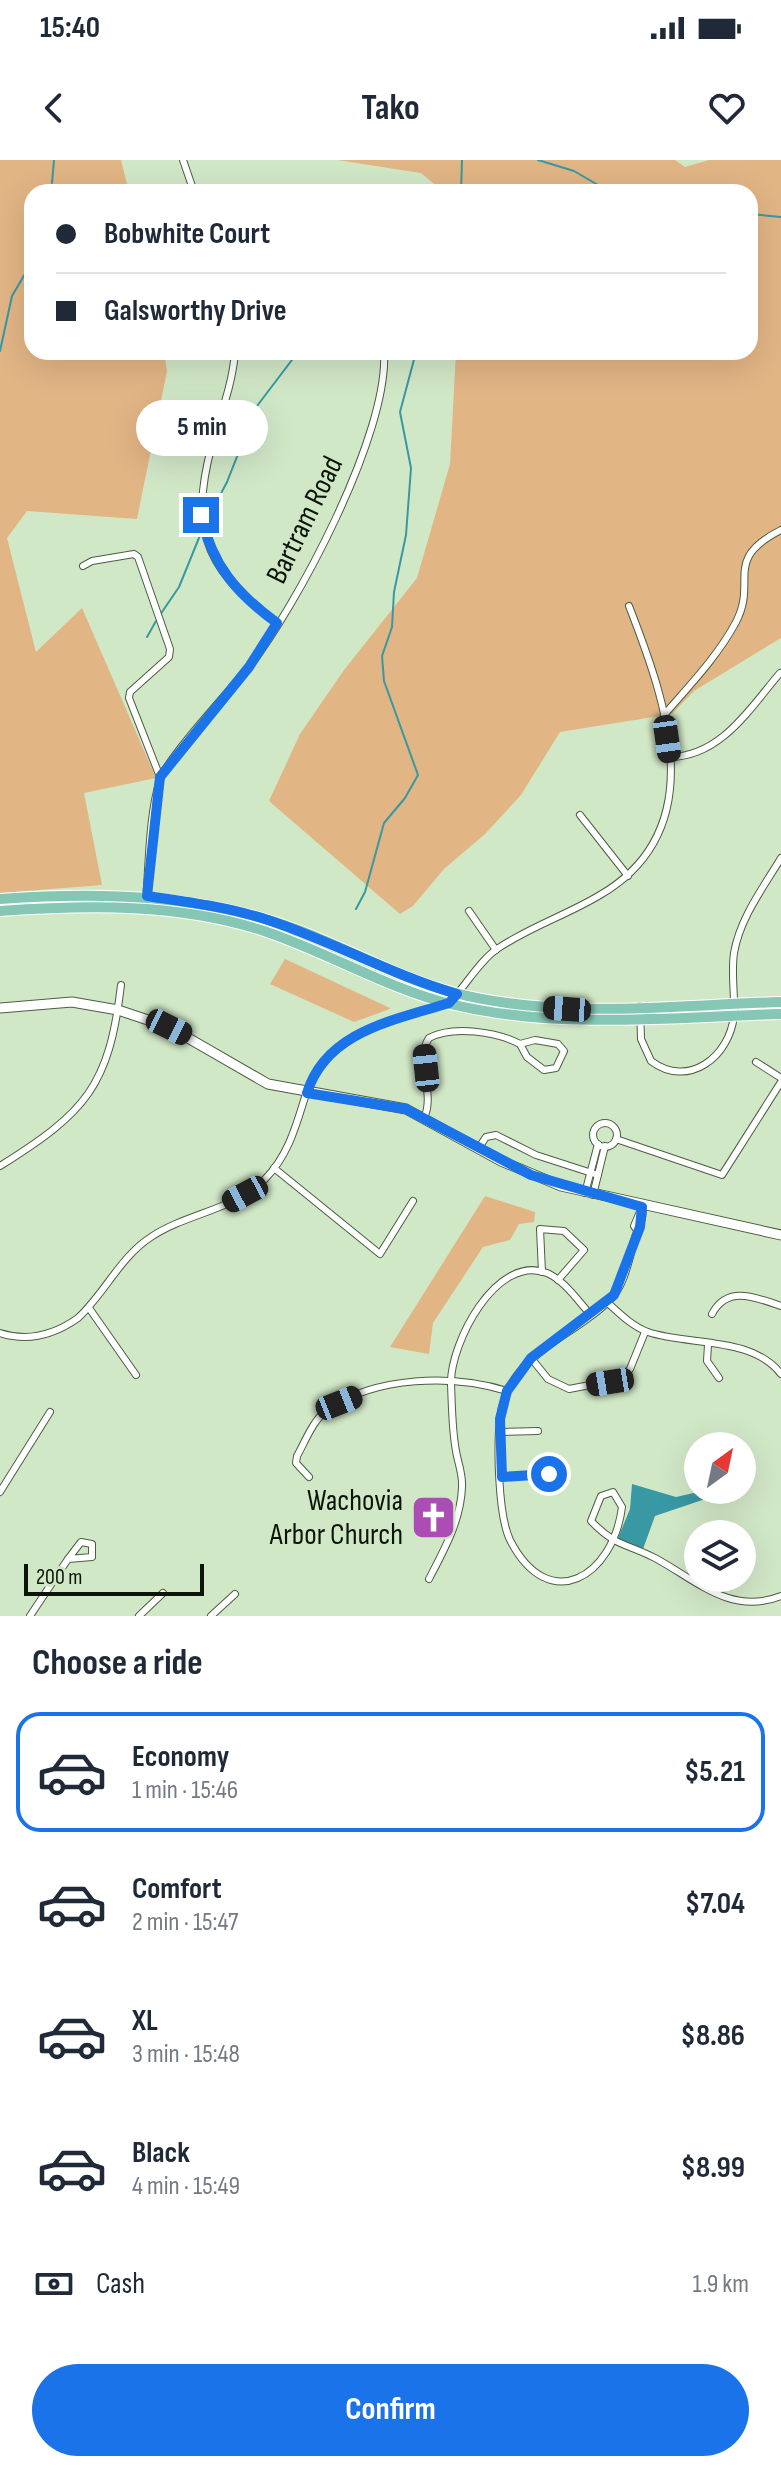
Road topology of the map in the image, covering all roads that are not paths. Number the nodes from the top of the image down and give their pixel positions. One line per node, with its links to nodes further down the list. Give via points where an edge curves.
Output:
1 (183, 160): 2 (street)
2 (191, 184)
3 (233, 360): 8 (street, via 202,483 201,515 223,573 242,597)
4 (383, 360): 8 (street, Bartram Road, via 380,396 358,466 331,528)
5 (781, 530): 10 (street, via 759,541 747,557 742,608 735,624)
6 (83, 566): 12 (street, via 138,557 170,649 169,657 129,695)
7 (629, 606): 10 (street)
8 (277, 623): 12 (street, Bartram Road, via 249,667)
9 (780, 673): 11 (street, via 720,740 691,755)
10 (664, 715): 11 (street)
11 (669, 757): 15 (street, via 664,825 653,850)
12 (160, 777): 17 (street)
13 (580, 815): 15 (street)
14 (781, 858): 25 (street, via 744,920 734,953)
15 (628, 876): 20 (street)
16 (0, 899): 17 (main road)
17 (146, 902): 18 (main road); 22 (main road, via 229,908 267,919); 24 (main road, via 263,931)
18 (0, 911)
19 (469, 911): 20 (street)
20 (496, 950): 22 (street)
21 (121, 985): 28 (street)
22 (457, 994): 24 (street); 26 (main road, via 529,1006)
23 (781, 1002): 25 (main road)
24 (449, 1003): 31 (main road, via 528,1019); 35 (street, via 358,1033 328,1056)
25 (733, 1003): 26 (main road); 30 (street)
26 (640, 1006): 31 (street)
27 (0, 1008): 28 (street, via 72,1002)
28 (118, 1010): 35 (street, via 184,1034 258,1081); 40 (street, via 108,1057 87,1098 63,1124)
29 (781, 1014): 30 (main road)
30 (734, 1015): 31 (main road); 31 (street, via 713,1059 687,1073 665,1070 651,1061 642,1045)
31 (641, 1019)
32 (520, 1044): 32 (street, via 544,1070 562,1061 564,1051 558,1044); 36 (street, via 488,1033 429,1038 424,1050 430,1107)
33 (756, 1062): 34 (street)
34 (781, 1080): 37 (street, via 722,1175)
35 (307, 1093): 36 (street, via 392,1106); 41 (street, via 293,1135)
36 (424, 1118): 39 (street)
37 (616, 1139): 38 (street); 38 (street, via 614,1127 604,1123 593,1133)
38 (602, 1145): 42 (street)
39 (478, 1149): 42 (street, via 491,1134); 43 (street, via 531,1175)
40 (0, 1166)
41 (274, 1168): 44 (street, via 380,1254); 51 (street, via 245,1194 180,1221 138,1246)
42 (594, 1174): 43 (street)
43 (589, 1194): 45 (street)
44 (413, 1201)
45 (642, 1207): 46 (street); 49 (street, via 625,1273)
46 (781, 1235)
47 (542, 1272): 48 (street); 48 (street, via 540,1229 564,1231 584,1250); 61 (street, via 518,1273 493,1287 466,1333)
48 (558, 1280): 53 (street)
49 (608, 1303): 53 (street); 54 (street)
50 (781, 1306): 52 (street, via 737,1294 719,1302)
51 (89, 1308): 55 (street, via 50,1333); 59 (street)
52 (712, 1314)
53 (591, 1315): 57 (street)
54 (645, 1332): 56 (street); 57 (street, via 621,1379 569,1389 548,1379)
55 (0, 1333)
56 (708, 1345): 58 (street, via 753,1353); 60 (street, via 707,1361)
57 (531, 1358): 62 (street)
58 (781, 1374)
59 (136, 1375)
60 (719, 1378)
61 (451, 1382): 62 (street); 67 (street, via 394,1386 327,1410 297,1456 296,1463); 72 (street, via 462,1486 454,1527)
62 (507, 1391): 65 (street)
63 (50, 1412): 69 (street)
64 (538, 1431): 65 (street)
65 (499, 1432): 68 (street)
66 (549, 1474): 68 (street)
67 (309, 1477)
68 (502, 1477): 70 (street, via 511,1541 524,1562 550,1582 566,1585 587,1578)
69 (0, 1492)
70 (611, 1542): 70 (street, via 622,1507 617,1495 608,1492 601,1496 591,1521); 75 (street, via 652,1556 725,1599 754,1603)
71 (68, 1559): 76 (street)
72 (429, 1579)
73 (163, 1593): 77 (street)
74 (235, 1594): 78 (street)
75 (781, 1596)
76 (30, 1616)
77 (139, 1616)
78 (211, 1616)

